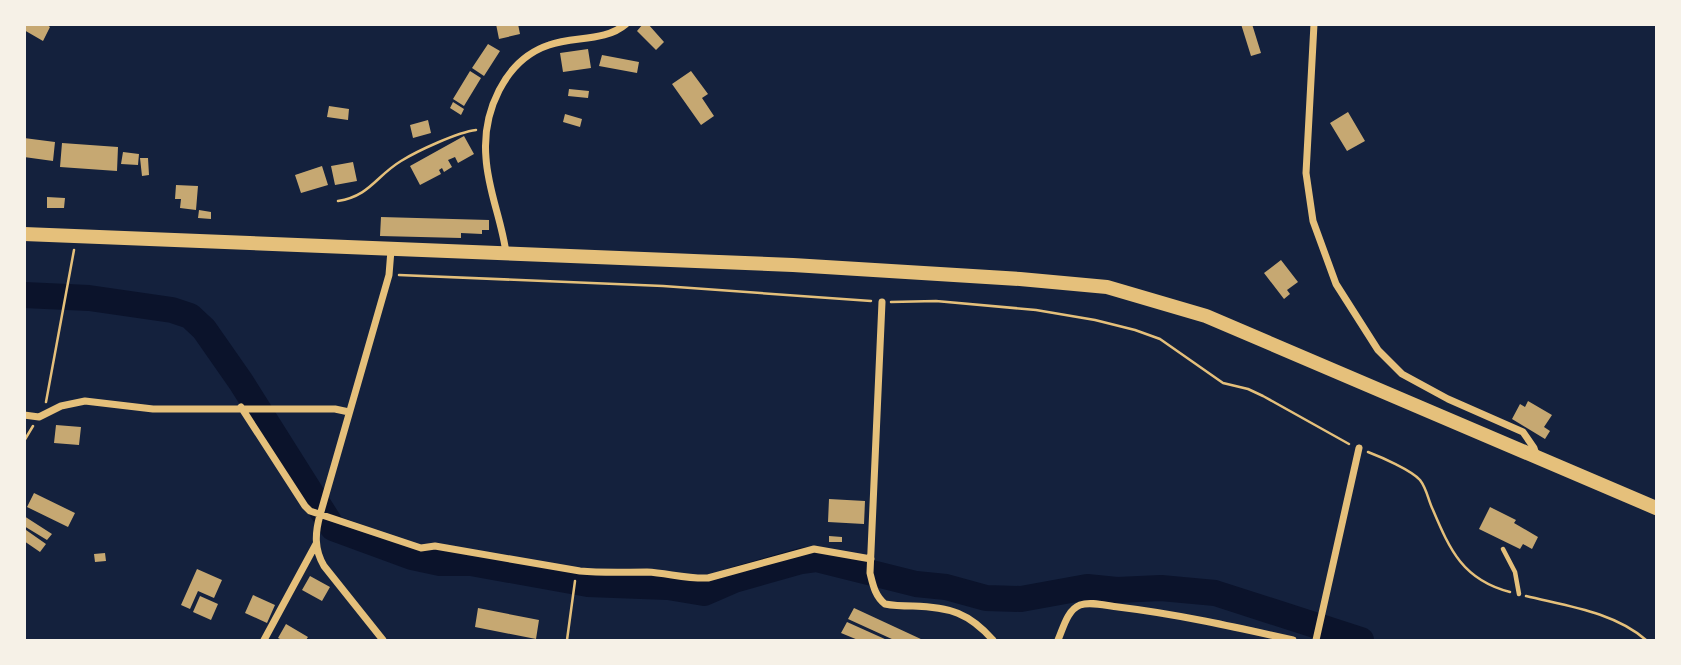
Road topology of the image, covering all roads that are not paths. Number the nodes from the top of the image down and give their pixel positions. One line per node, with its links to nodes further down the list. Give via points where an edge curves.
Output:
1 (626, 24): 5 (street, via 609,35 552,44 521,61 501,86 486,125 486,159)
2 (1314, 24): 11 (street, via 1306,173 1315,228 1336,284 1377,350 1393,366 1414,382 1523,432)
3 (24, 234): 4 (highway)
4 (391, 250): 5 (highway); 8 (street, via 389,275)
5 (506, 254): 11 (highway, via 793,265 1107,287 1206,316)
6 (882, 302): 16 (street)
7 (241, 407): 8 (street); 9 (street, via 153,409 85,401 39,416); 13 (street, via 305,506)
8 (349, 412): 13 (street)
9 (24, 415)
10 (1359, 448): 23 (street)
11 (1537, 457): 12 (highway)
12 (1657, 508)
13 (320, 515): 14 (street); 16 (street, via 421,548 436,546 604,574 649,572 708,578 814,549)
14 (316, 543): 18 (street); 19 (street, via 324,566)
15 (1503, 549): 17 (lane, via 1515,572)
16 (871, 559): 20 (street, via 873,585 885,604 962,614)
17 (1518, 594)
18 (264, 640)
19 (383, 640)
20 (993, 640)
21 (1058, 640): 22 (street, via 1075,609 1098,604)
22 (1293, 640)
23 (1316, 640)

